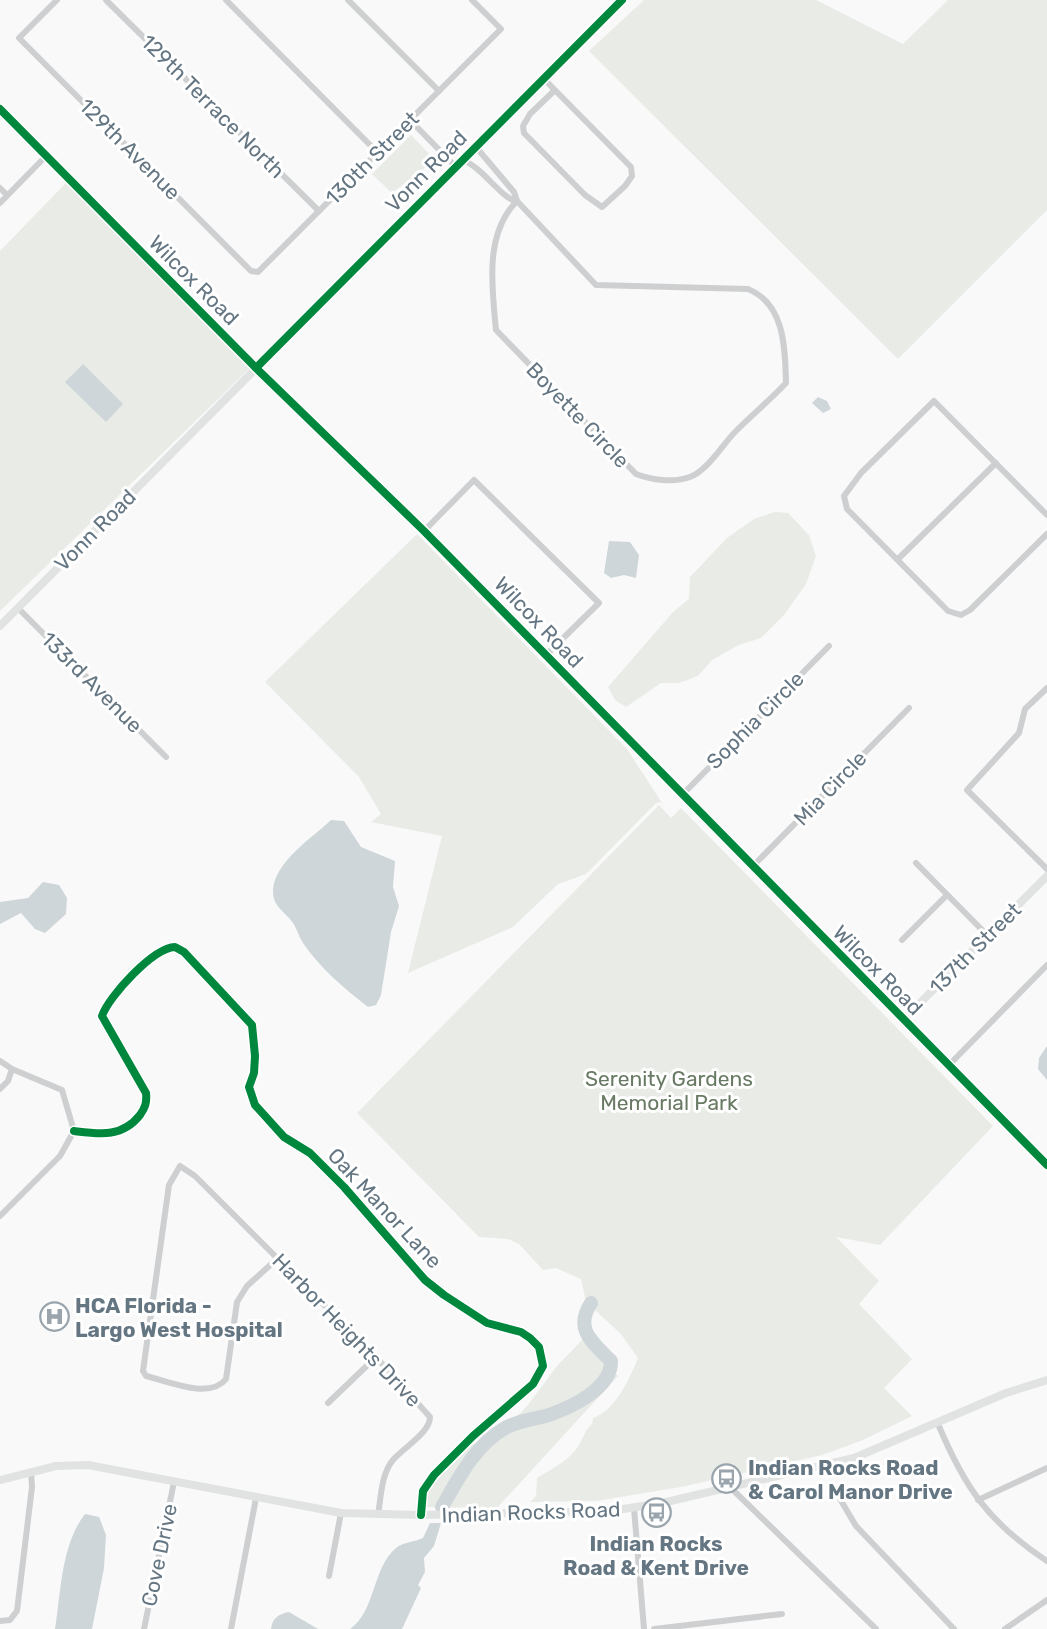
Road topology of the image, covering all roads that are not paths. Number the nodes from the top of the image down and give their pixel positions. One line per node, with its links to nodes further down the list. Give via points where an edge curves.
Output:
1 (57, 0): 21 (street, 129th Avenue, via 19,38)
2 (106, 0): 20 (street, 129th Terrace North)
3 (226, 0): 13 (street)
4 (348, 0): 9 (street)
5 (472, 0): 9 (street, 130th Street, via 501,29)
6 (622, 0): 7 (street, Vonn Road)
7 (544, 78): 8 (street); 12 (street, Vonn Road)
8 (555, 90): 8 (street, via 631,167 632,176 625,186 602,207 524,133 523,126 530,114)
9 (439, 91): 11 (street, 130th Street)
10 (0, 109): 14 (street, Wilcox Road)
11 (410, 120): 13 (street, 130th Street); 15 (street, Boyette Circle)
12 (476, 147): 15 (street, Vonn Road); 18 (street, Boyette Circle, via 514,192)
13 (378, 153): 20 (street, 130th Street)
14 (45, 157): 17 (street); 22 (street, Wilcox Road)
15 (459, 163): 18 (street, Boyette Circle, via 477,166 509,200); 22 (street, Vonn Road)
16 (0, 188): 17 (street)
17 (7, 195): 19 (street)
18 (517, 201): 18 (street, Boyette Circle, via 596,285 748,289 771,304 778,317 786,383 700,471 690,477 664,479 636,474 496,330 494,240 502,218)
19 (0, 203)
20 (319, 211): 21 (street, 130th Street, via 258,273 250,271)
21 (241, 260)
22 (256, 368): 25 (street, Wilcox Road); 28 (street, Vonn Road)
23 (996, 463): 24 (street); 27 (street); 27 (street, via 934,401 861,473 844,496 847,509)
24 (1047, 515)
25 (424, 531): 31 (street, Wilcox Road); 31 (street, via 474,480 599,603)
26 (1047, 534): 27 (street, via 961,615 948,611)
27 (898, 559)
28 (18, 608): 29 (street, Vonn Road); 34 (street, 133rd Avenue)
29 (0, 626)
30 (829, 646): 35 (street, Sophia Circle)
31 (546, 655): 35 (street, Wilcox Road)
32 (1047, 688): 38 (street, via 1025,709 1019,733 967,790)
33 (909, 708): 37 (street, Mia Circle)
34 (166, 757)
35 (682, 795): 37 (street, Wilcox Road)
36 (916, 863): 40 (street)
37 (752, 867): 44 (street, Wilcox Road)
38 (1047, 869)
39 (1047, 876): 41 (street, 137th Street)
40 (947, 895): 41 (street); 42 (street)
41 (988, 936): 44 (street, 137th Street)
42 (902, 940)
43 (1047, 965): 46 (street)
44 (903, 1020): 46 (street, Wilcox Road)
45 (0, 1061): 47 (street)
46 (949, 1065): 50 (street, Wilcox Road)
47 (12, 1069): 48 (street); 49 (street, via 62,1090)
48 (0, 1089)
49 (74, 1131): 51 (street, via 60,1156); 68 (street, Oak Manor Lane, via 105,1135 117,1132 144,1110 146,1094 102,1016 106,1004 158,951 174,946 252,1025 255,1056 249,1087 255,1105 284,1137 310,1152 425,1280 487,1323 521,1332 539,1347 543,1366 533,1384 434,1475 423,1491)
50 (1047, 1165)
51 (0, 1216)
52 (278, 1258): 52 (street, Harbor Heights Drive, via 180,1166 169,1185 143,1371 146,1376 207,1390 221,1385 226,1379 237,1302 247,1286); 53 (street, Harbor Heights Drive)
53 (376, 1357): 55 (street); 67 (street, Harbor Heights Drive, via 427,1412 430,1422 392,1462)
54 (1047, 1380): 56 (street, Indian Rocks Road, via 1006,1393)
55 (328, 1403)
56 (938, 1424): 61 (street, Indian Rocks Road, via 854,1458); 64 (street, via 956,1468)
57 (1047, 1467): 64 (street)
58 (31, 1472): 59 (street, Indian Rocks Road); 60 (street, Indian Rocks Road, via 88,1465); 73 (street, via 17,1611 10,1620)
59 (0, 1480)
60 (174, 1482): 62 (street, Indian Rocks Road); 75 (street, Cove Drive)
61 (731, 1488): 65 (street, Indian Rocks Road); 80 (street)
62 (256, 1498): 66 (street, Indian Rocks Road); 76 (street)
63 (840, 1499): 81 (street, via 856,1526)
64 (978, 1500): 69 (street, via 1012,1537)
65 (634, 1508): 68 (street, Indian Rocks Road, via 587,1513); 77 (street)
66 (340, 1513): 67 (street, Indian Rocks Road); 70 (street)
67 (378, 1515): 68 (street, Indian Rocks Road)
68 (421, 1515)
69 (1047, 1561)
70 (328, 1576)
71 (1047, 1600): 82 (street)
72 (782, 1614): 74 (street)
73 (0, 1621)
74 (708, 1623): 78 (street); 79 (street)
75 (144, 1629)
76 (231, 1629)
77 (644, 1629)
78 (654, 1629)
79 (715, 1629)
80 (876, 1629)
81 (954, 1629)
82 (1005, 1629)

